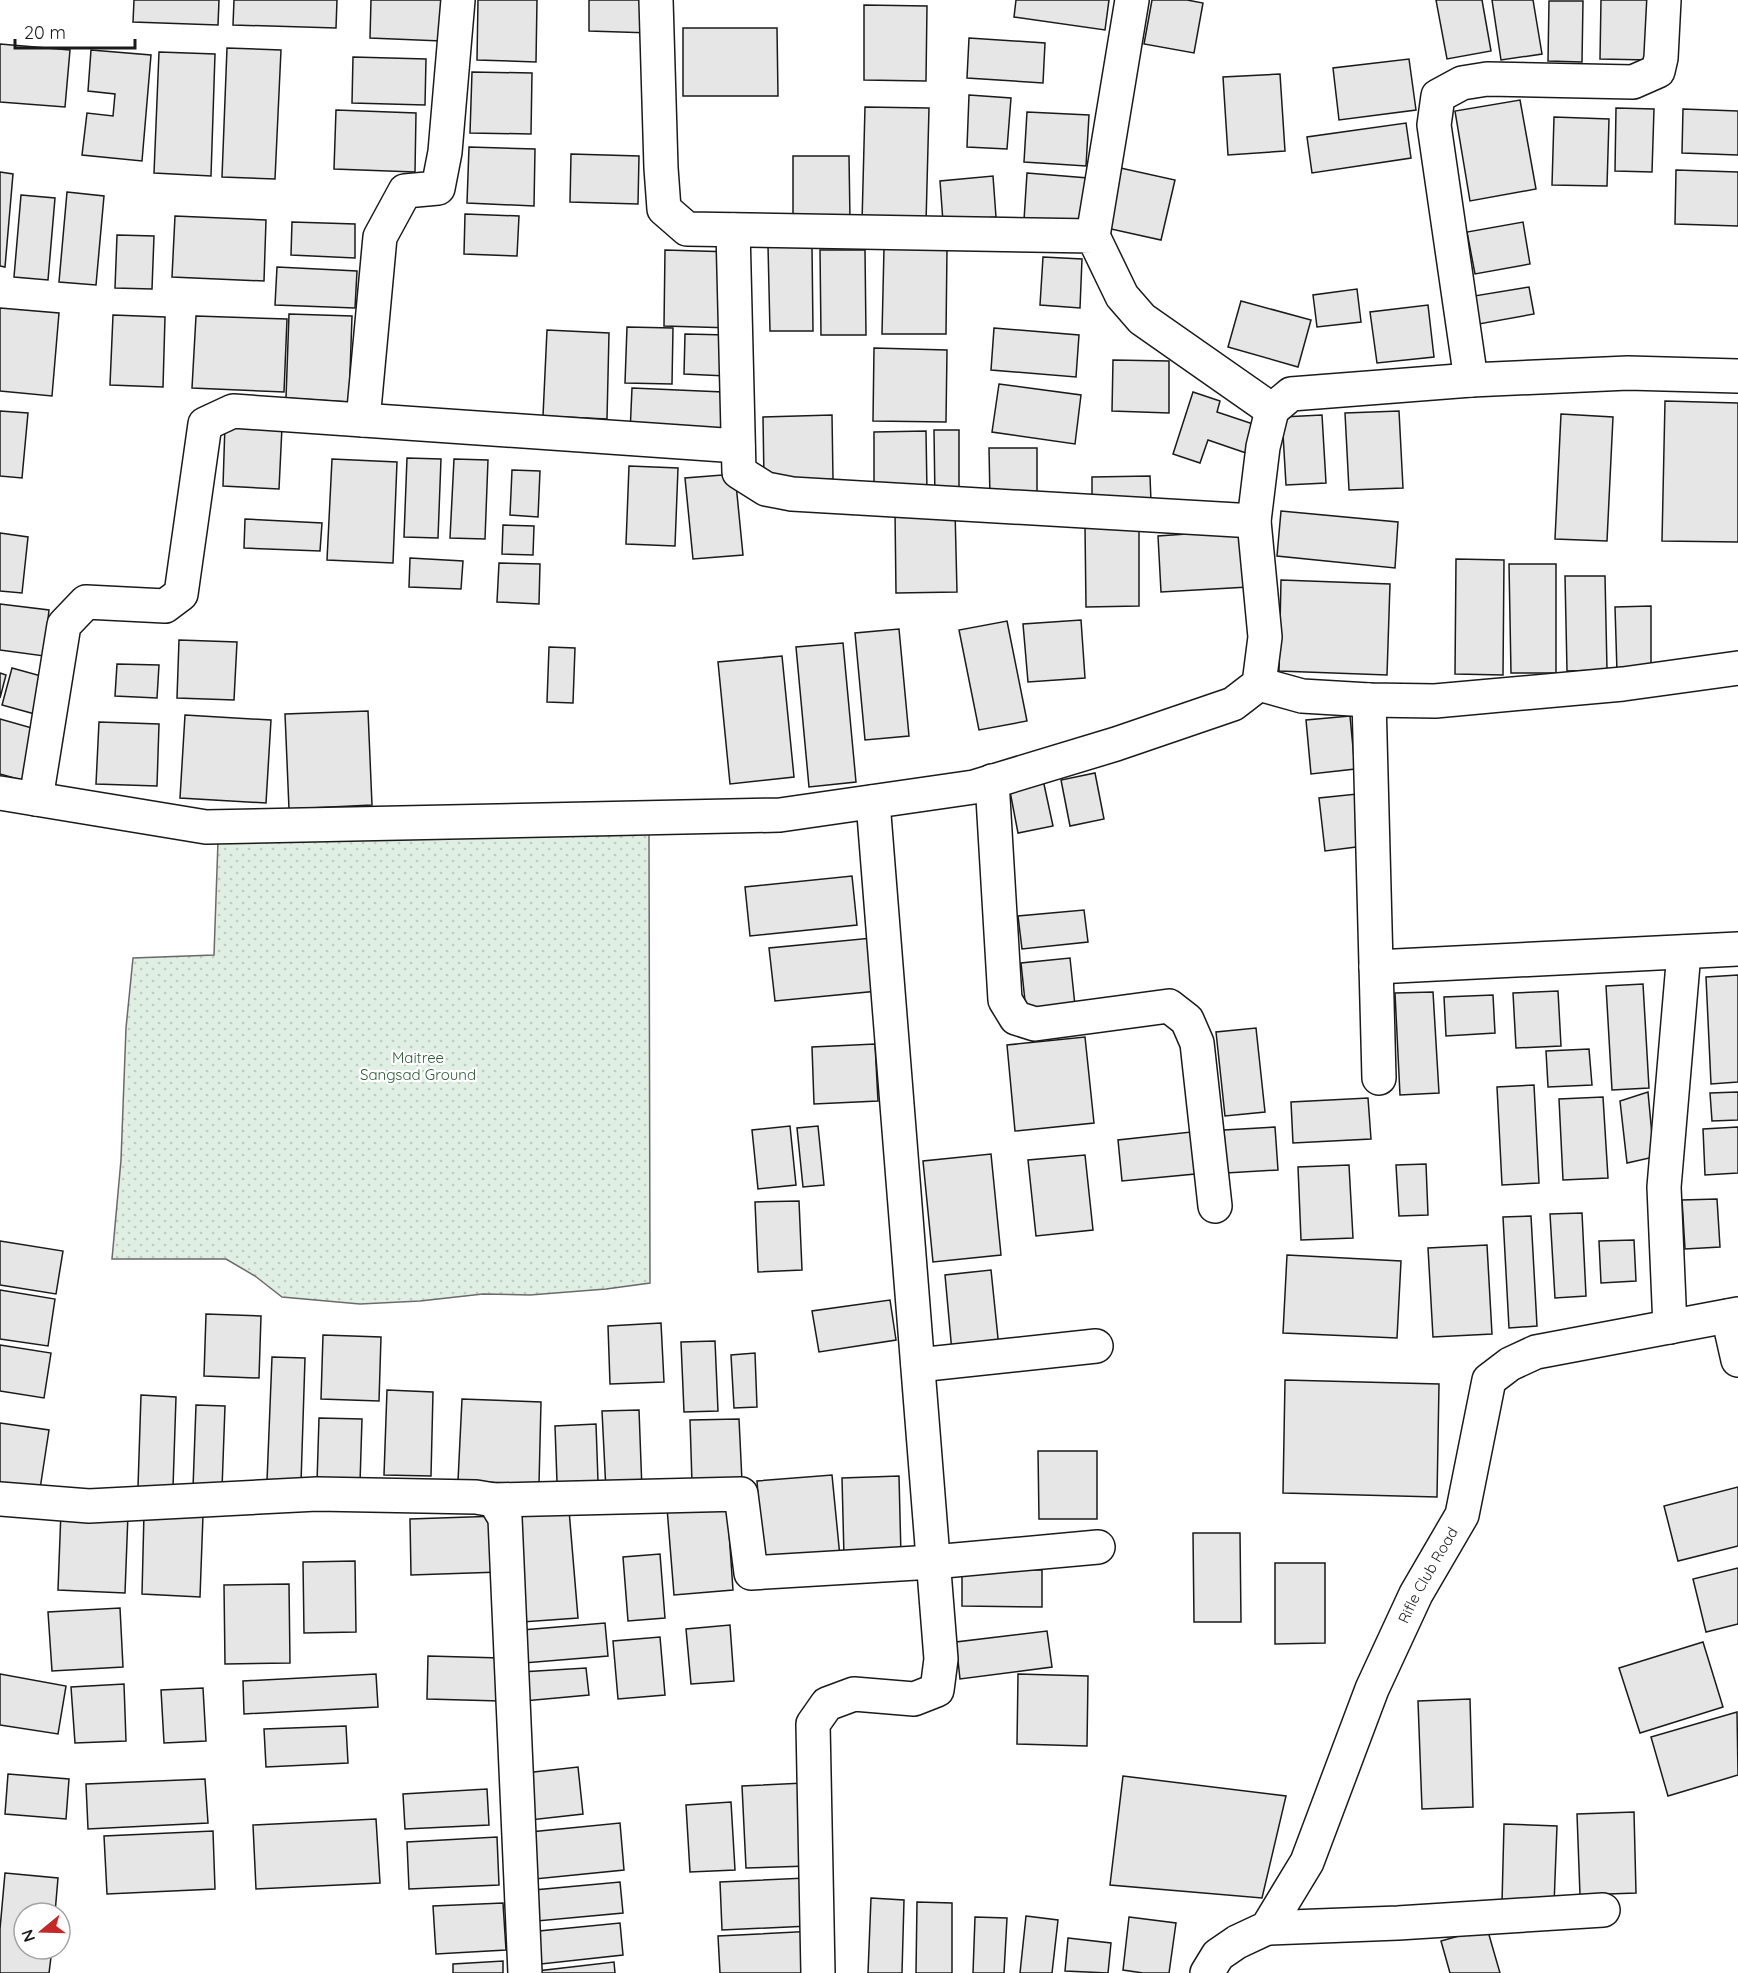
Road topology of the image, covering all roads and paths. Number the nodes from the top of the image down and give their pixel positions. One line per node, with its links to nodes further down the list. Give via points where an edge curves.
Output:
1 (458, 0): 10 (street, via 445,152 438,189 405,192 380,237)
2 (656, 0): 5 (street, via 664,209 687,229)
3 (1132, 0): 6 (street)
4 (1664, 0): 8 (street, via 1661,58 1658,71 1650,75 1633,82 1487,78 1462,83 1438,96 1434,125)
5 (733, 230): 6 (street); 11 (street)
6 (1093, 236): 9 (street, via 1122,296 1142,319)
7 (1738, 376): 8 (street, via 1628,373)
8 (1471, 380): 9 (street, via 1291,394)
9 (1272, 410): 12 (street)
10 (363, 420): 11 (street); 18 (street, via 233,411 205,424 181,594 165,606 86,602 64,625)
11 (738, 446): 12 (street, via 739,472 766,489 792,494)
12 (1254, 521): 14 (street, via 1265,637)
13 (1738, 668): 15 (street, via 1623,684 1435,701)
14 (1259, 684): 15 (street, via 1302,696); 16 (street, via 1233,704)
15 (1369, 700): 22 (street)
16 (992, 781): 19 (street); 24 (street, via 1005,1000 1017,1018 1035,1024 1168,1006 1187,1020 1197,1042)
17 (0, 793): 18 (street)
18 (36, 800): 19 (street, via 206,828 780,815)
19 (873, 802): 29 (street)
20 (1738, 949): 21 (street)
21 (1684, 952): 22 (street); 26 (street, via 1664,1187)
22 (1376, 967): 23 (street)
23 (1379, 1078)
24 (1215, 1206)
25 (1733, 1315): 26 (street, Rifle Club Road); 28 (street)
26 (1670, 1327): 35 (street, Rifle Club Road, via 1536,1352 1489,1380 1462,1515 1416,1594 1372,1689 1307,1862)
27 (1096, 1346): 29 (street)
28 (1738, 1360)
29 (918, 1365): 33 (street)
30 (0, 1499): 31 (street, via 89,1506 317,1494)
31 (494, 1500): 33 (street, via 741,1494 751,1573); 36 (street, via 505,1518)
32 (1098, 1547): 33 (street)
33 (933, 1562): 37 (street, via 941,1659 937,1690 914,1699 854,1694 827,1704 813,1724)
34 (1603, 1910): 35 (street)
35 (1268, 1928): 38 (street, via 1218,1955)
36 (525, 1973)
37 (818, 1973)
38 (1207, 1973)

